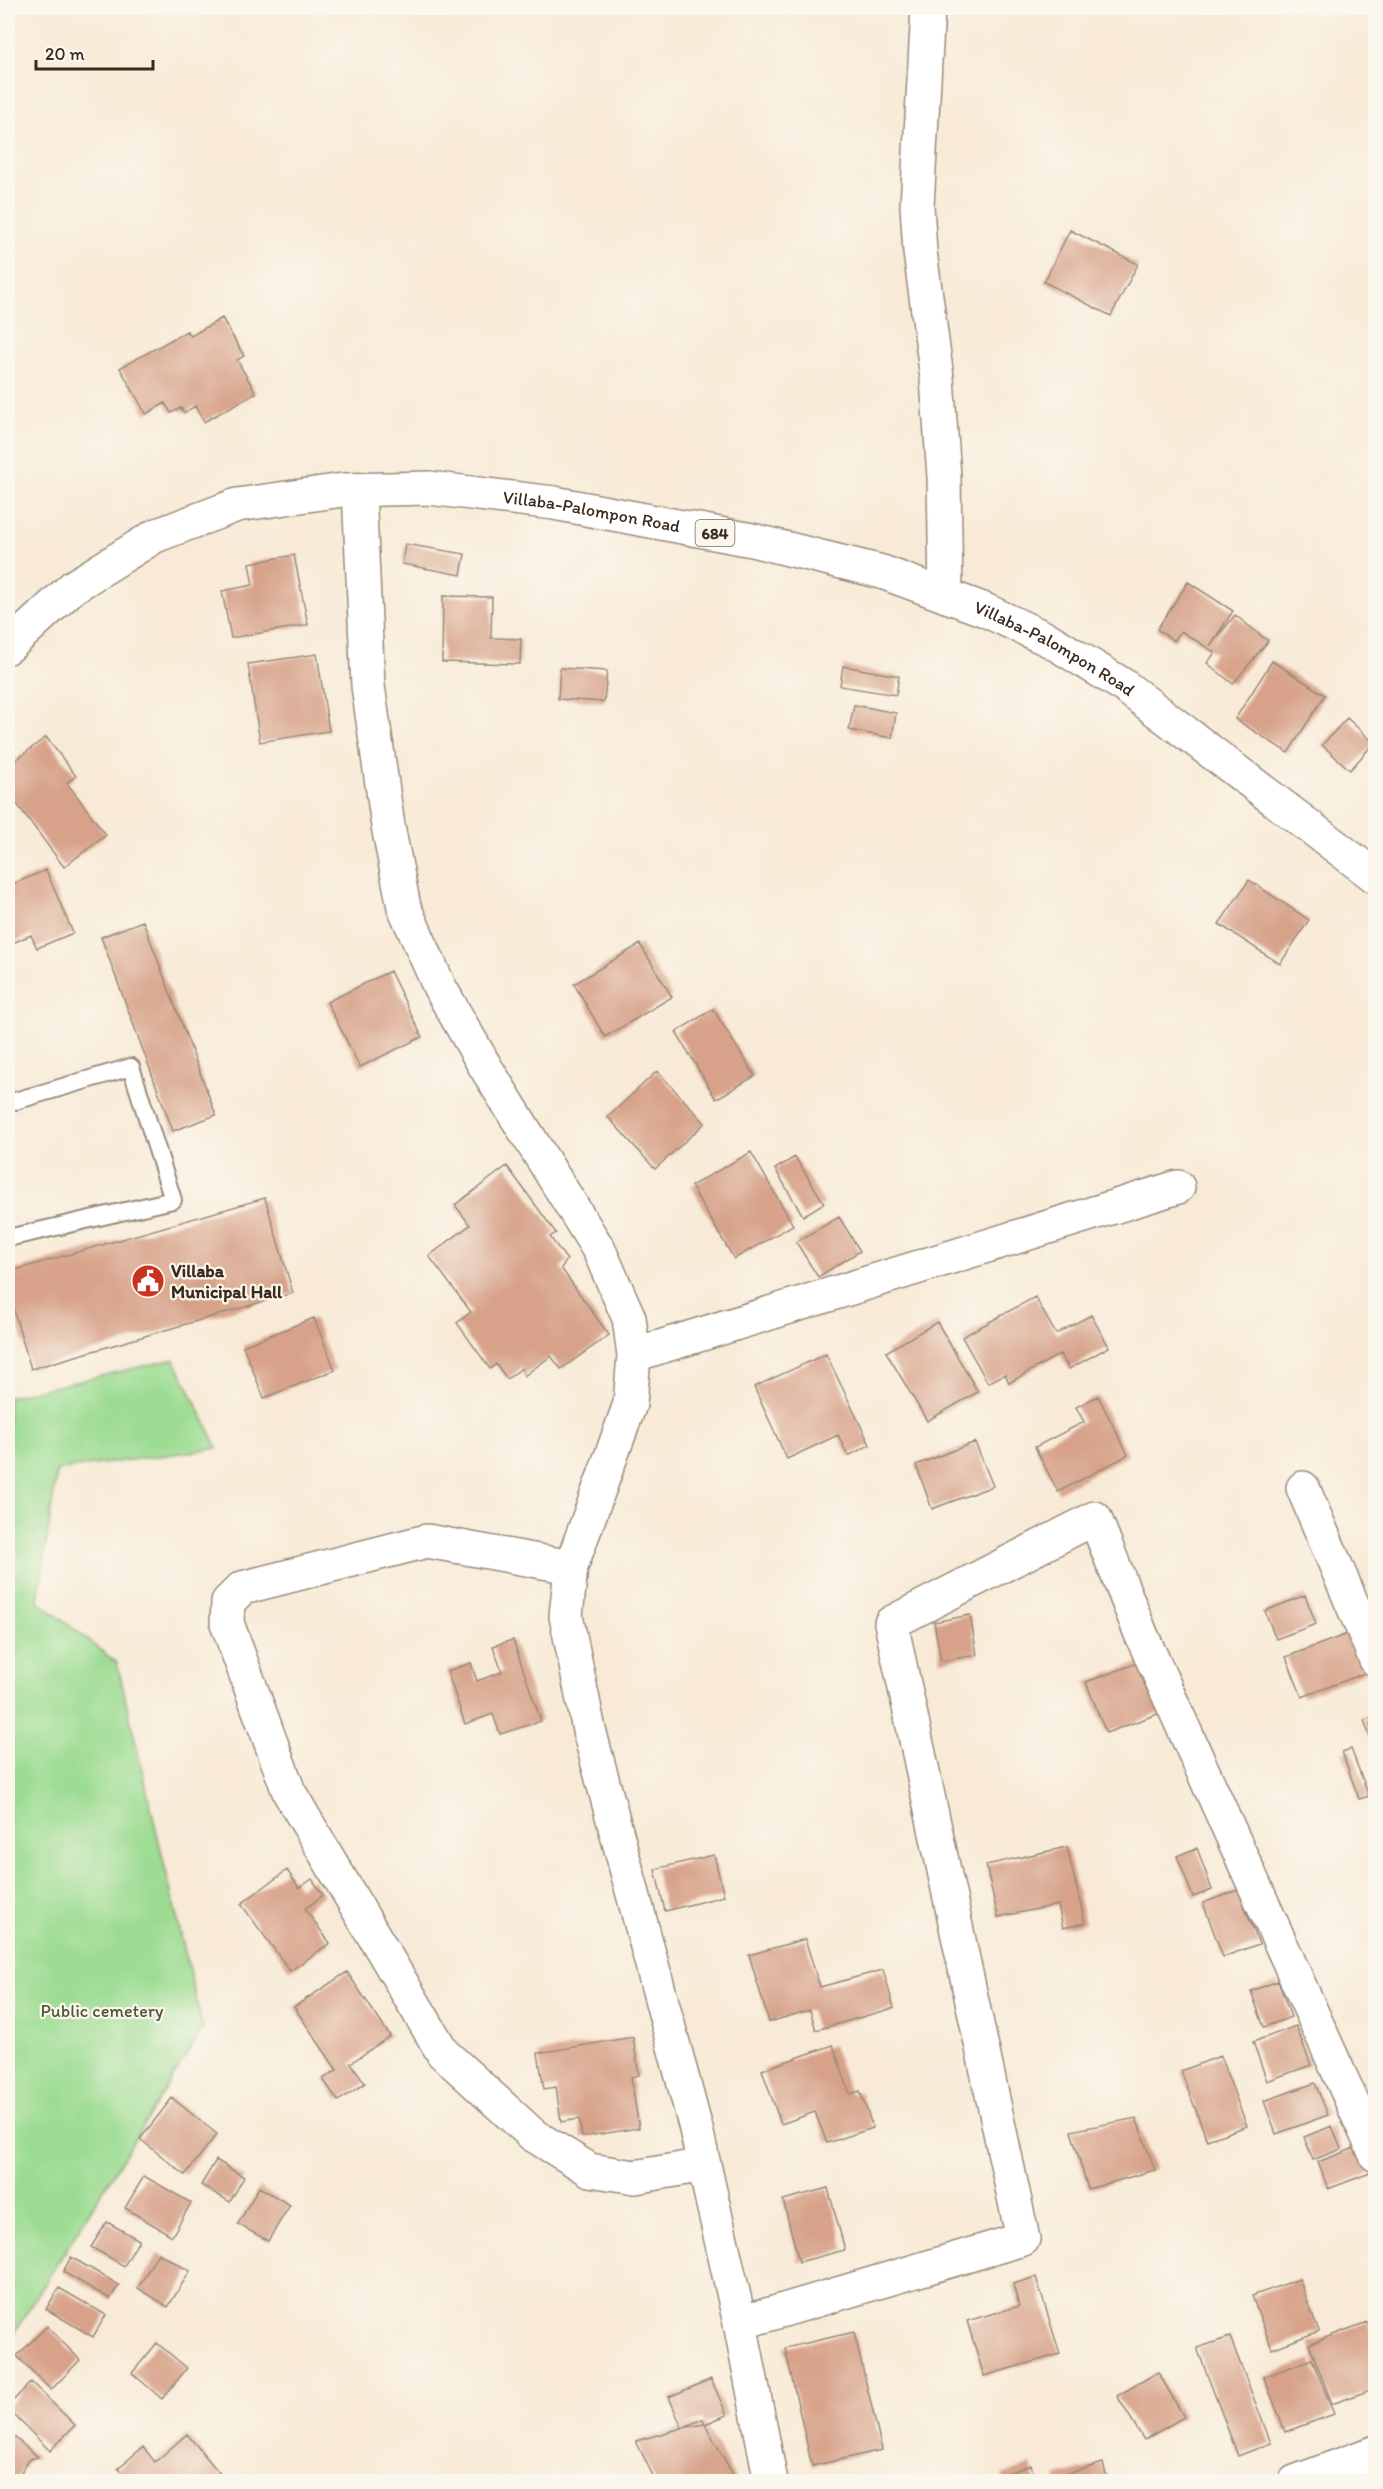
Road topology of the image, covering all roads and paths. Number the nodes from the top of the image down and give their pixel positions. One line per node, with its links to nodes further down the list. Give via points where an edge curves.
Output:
1 (928, 8): 3 (street, via 917,206 938,378)
2 (359, 489): 3 (street, Villaba-Palompon Road / 684, via 429,488 577,507 752,540 882,572); 4 (street, Villaba-Palompon Road / 684, via 237,505 155,536 73,587); 9 (street, via 368,686 404,907 439,986 474,1048 599,1250 629,1318)
3 (946, 596): 5 (street, Villaba-Palompon Road / 684, via 985,609 1051,641 1123,685)
4 (8, 647)
5 (1376, 877)
6 (8, 1103): 8 (lane, via 131,1067 173,1200)
7 (1178, 1187): 9 (street)
8 (8, 1238)
9 (634, 1355): 11 (street, via 630,1404)
10 (1302, 1488): 12 (street)
11 (571, 1567): 14 (street, via 566,1616 589,1730); 14 (street, via 427,1541 242,1588 228,1602 227,1623 289,1792 443,2053 533,2135 590,2170 634,2177)
12 (1376, 1660)
13 (1376, 2155): 15 (street, via 1146,1645 1095,1518 891,1623 1023,2240)
14 (704, 2165): 15 (street)
15 (740, 2323): 17 (street)
16 (1376, 2452): 18 (street)
17 (771, 2481)
18 (1295, 2481)

